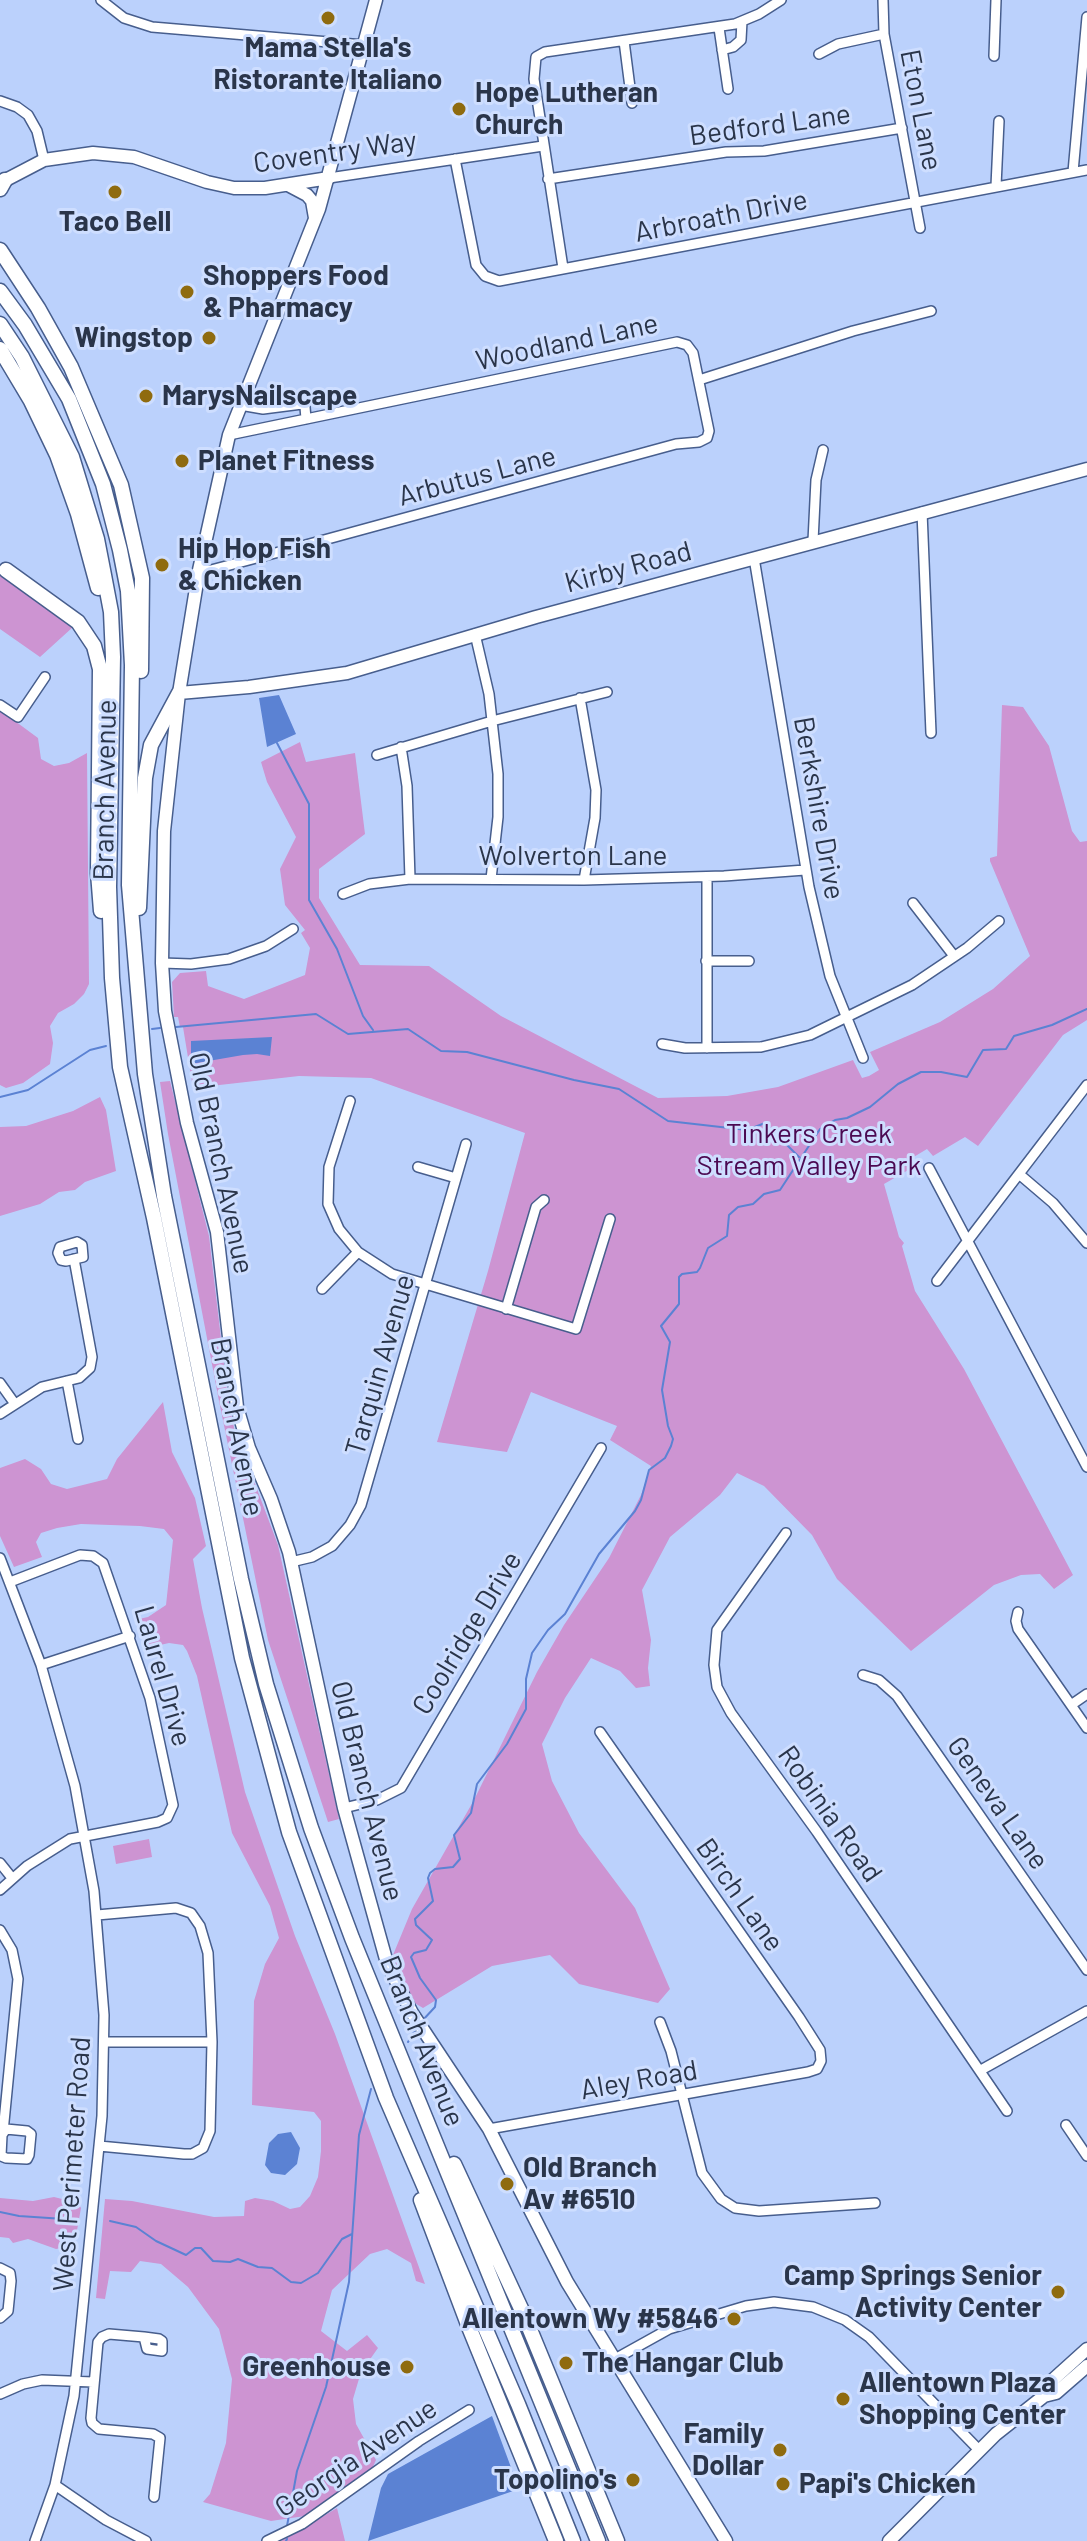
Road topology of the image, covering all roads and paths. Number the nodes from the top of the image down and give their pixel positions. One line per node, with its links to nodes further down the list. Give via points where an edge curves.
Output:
1 (101, 0): 11 (street, via 124,18 152,27)
2 (376, 0): 11 (main road, Old Branch Avenue)
3 (781, 0): 7 (street)
4 (883, 0): 9 (street, Eton Lane)
5 (996, 0): 14 (street)
6 (1087, 17): 24 (street)
7 (742, 21): 8 (street); 12 (street, via 741,40)
8 (719, 28): 10 (street); 12 (street)
9 (884, 34): 13 (street); 19 (street, Eton Lane)
10 (624, 41): 17 (street); 20 (street, via 545,52 535,61)
11 (364, 45): 25 (main road, Old Branch Avenue)
12 (722, 50): 15 (street)
13 (819, 54)
14 (994, 56)
15 (728, 89)
16 (0, 101): 22 (street, via 28,115)
17 (632, 103)
18 (999, 121): 29 (street)
19 (902, 128): 26 (street, Bedford Lane); 30 (street, Eton Lane)
20 (543, 146): 21 (street, Coventry Way); 26 (street)
21 (455, 159): 25 (street, Coventry Way); 34 (street, Arbroath Drive, via 479,271 499,281)
22 (44, 160): 27 (main road, Coventry Way); 28 (main road, Coventry Way, via 110,153 225,186)
23 (1087, 170): 24 (street, Arbroath Drive)
24 (1073, 172): 29 (street, Arbroath Drive)
25 (329, 178): 28 (main road, Coventry Way); 31 (main road, Old Branch Avenue)
26 (548, 179): 34 (street)
27 (1, 183)
28 (287, 185): 31 (main road, via 307,195)
29 (996, 186): 30 (street, Arbroath Drive)
30 (916, 201): 32 (street, Eton Lane); 34 (street, Arbroath Drive)
31 (315, 221): 40 (main road, Old Branch Avenue)
32 (920, 228)
33 (0, 250): 61 (highway, via 71,367 121,485 142,578 144,614)
34 (563, 268)
35 (0, 291): 61 (highway, Branch Avenue, via 69,399 111,512 128,591)
36 (931, 311): 39 (street)
37 (0, 324): 51 (highway, Branch Avenue, via 50,410 84,491 111,612)
38 (0, 349): 51 (highway, via 57,455 78,514)
39 (699, 380): 41 (street, Woodland Lane, via 690,347 669,343); 49 (street, Arbutus Lane, via 707,438)
40 (240, 405): 41 (street, via 263,409 302,404); 42 (main road, Old Branch Avenue)
41 (306, 419): 42 (street, Woodland Lane)
42 (229, 435): 49 (main road, Old Branch Avenue)
43 (823, 450): 46 (street)
44 (1087, 469): 45 (main road, Kirby Road)
45 (922, 512): 46 (main road, Kirby Road); 58 (street)
46 (813, 541): 47 (main road, Kirby Road)
47 (754, 558): 50 (main road, Kirby Road); 62 (street, Berkshire Drive)
48 (3, 567): 77 (highway, via 78,622 94,646 100,669 98,873)
49 (199, 570): 54 (main road, Old Branch Avenue)
50 (475, 634): 54 (main road, Kirby Road, via 345,673); 57 (street)
51 (113, 657): 77 (highway, Branch Avenue, via 109,875)
52 (45, 677): 56 (street, via 18,717)
53 (607, 692): 55 (street)
54 (179, 693): 74 (main road, Old Branch Avenue, via 164,831); 75 (highway, via 151,745 145,778)
55 (580, 698): 57 (street); 66 (street, via 597,798)
56 (0, 705)
57 (492, 721): 59 (street); 65 (street, via 499,799)
58 (931, 733)
59 (401, 747): 60 (street); 64 (street)
60 (377, 755)
61 (131, 767): 75 (highway, Branch Avenue, via 129,885)
62 (805, 870): 63 (street, Wolverton Lane); 76 (street, Berkshire Drive, via 827,966)
63 (707, 877): 66 (street, Wolverton Lane); 72 (street)
64 (410, 879): 65 (street, Wolverton Lane); 67 (street, Wolverton Lane, via 367,884)
65 (491, 879): 66 (street, Wolverton Lane)
66 (584, 880)
67 (343, 894)
68 (913, 903): 71 (street)
69 (999, 921): 71 (street)
70 (293, 929): 74 (street, via 229,959)
71 (954, 956): 76 (street, via 912,985)
72 (706, 961): 73 (street); 79 (street)
73 (749, 961)
74 (162, 963): 107 (main road, Old Branch Avenue, via 176,1072 217,1232 237,1407)
75 (138, 977): 131 (highway, Branch Avenue, via 155,1144 266,1684 321,1855)
76 (847, 1018): 79 (street, via 788,1042); 80 (street, Berkshire Drive)
77 (117, 1037): 133 (highway, Branch Avenue, via 242,1658 297,1855)
78 (662, 1044): 79 (street)
79 (707, 1048)
80 (863, 1058)
81 (1087, 1085): 86 (street)
82 (350, 1101): 92 (street, via 331,1156 326,1194 334,1222)
83 (466, 1144): 87 (street, Tarquin Avenue)
84 (418, 1167): 87 (street)
85 (929, 1168): 90 (street)
86 (1019, 1174): 90 (street); 91 (street)
87 (456, 1178): 95 (street, Tarquin Avenue)
88 (544, 1200): 97 (street, via 536,1207)
89 (610, 1219): 97 (street, via 576,1329)
90 (967, 1242): 94 (street); 104 (street)
91 (1087, 1243)
92 (358, 1252): 95 (street, via 385,1271); 96 (street)
93 (74, 1259): 98 (street, via 92,1357 87,1374)
94 (937, 1281)
95 (426, 1286): 97 (street); 107 (street, Tarquin Avenue, via 357,1512 327,1549)
96 (322, 1289)
97 (506, 1309)
98 (67, 1381): 100 (street, via 42,1387); 102 (street)
99 (0, 1383): 100 (street)
100 (15, 1404): 101 (street)
101 (0, 1414)
102 (78, 1439)
103 (601, 1448): 117 (street, Coolridge Drive, via 401,1788)
104 (1087, 1467)
105 (786, 1533): 129 (street, Robinia Road, via 717,1630 717,1687)
106 (0, 1558): 108 (street, West Perimeter Road)
107 (291, 1562): 117 (main road, Old Branch Avenue)
108 (10, 1582): 110 (street, Laurel Drive, via 80,1555 93,1556 103,1563); 111 (street, West Perimeter Road)
109 (1018, 1612): 114 (street, via 1018,1629)
110 (130, 1636): 111 (street); 118 (street, Laurel Drive, via 161,1739 173,1805 167,1818 158,1822)
111 (41, 1665): 118 (street, West Perimeter Road)
112 (863, 1675): 124 (street, Geneva Lane, via 879,1680 897,1696)
113 (1087, 1694): 114 (street)
114 (1071, 1705): 115 (street)
115 (1087, 1728)
116 (600, 1732): 130 (street, Birch Lane, via 815,2041 820,2065)
117 (344, 1808): 136 (main road, Old Branch Avenue, via 387,1963 401,1994)
118 (85, 1837): 120 (street, via 61,1844); 122 (street, West Perimeter Road)
119 (0, 1863): 120 (street)
120 (12, 1878): 121 (street)
121 (0, 1890)
122 (97, 1915): 127 (street, West Perimeter Road); 128 (street, via 175,1908 191,1913 208,1953)
123 (0, 1930): 137 (street, via 18,1979)
124 (1087, 1970)
125 (1087, 2011): 129 (street)
126 (660, 2022): 132 (street)
127 (105, 2042): 128 (street); 138 (street, West Perimeter Road)
128 (212, 2042): 138 (street, via 210,2131 203,2148 184,2154)
129 (981, 2070): 134 (street, Robinia Road)
130 (797, 2074): 132 (street, Aley Road)
131 (410, 2083): 161 (highway, Branch Avenue); 162 (highway, via 430,2112 513,2291)
132 (681, 2095): 136 (street, Aley Road); 140 (street, via 702,2173 728,2205 747,2210)
133 (386, 2098): 159 (highway, via 459,2304); 160 (highway, Branch Avenue)
134 (1007, 2111)
135 (1066, 2125): 139 (street)
136 (489, 2129): 145 (main road, Old Branch Avenue, via 556,2261)
137 (3, 2132)
138 (99, 2146): 147 (street, West Perimeter Road)
139 (1086, 2153)
140 (875, 2203)
141 (0, 2268): 142 (street, via 8,2271 11,2281 8,2311)
142 (0, 2318)
143 (144, 2337): 148 (street, via 102,2337)
144 (1087, 2349): 150 (main road, via 1046,2386)
145 (615, 2359): 152 (street, via 669,2329 746,2306 774,2302 813,2307 869,2337); 163 (main road, Old Branch Avenue)
146 (1087, 2366): 150 (main road, via 1056,2393)
147 (76, 2381): 148 (street); 149 (street, via 32,2381); 153 (street, West Perimeter Road)
148 (93, 2382): 154 (street, via 91,2418 96,2428 160,2438)
149 (0, 2394)
150 (1044, 2396): 152 (main road)
151 (469, 2410): 158 (street, Georgia Avenue, via 302,2524)
152 (979, 2450): 155 (main road)
153 (55, 2485): 156 (street, West Perimeter Road); 157 (street)
154 (154, 2497)
155 (892, 2540)
156 (35, 2541)
157 (146, 2541)
158 (267, 2541)
159 (556, 2541)
160 (573, 2541)
161 (598, 2541)
162 (617, 2541)
163 (726, 2541)

